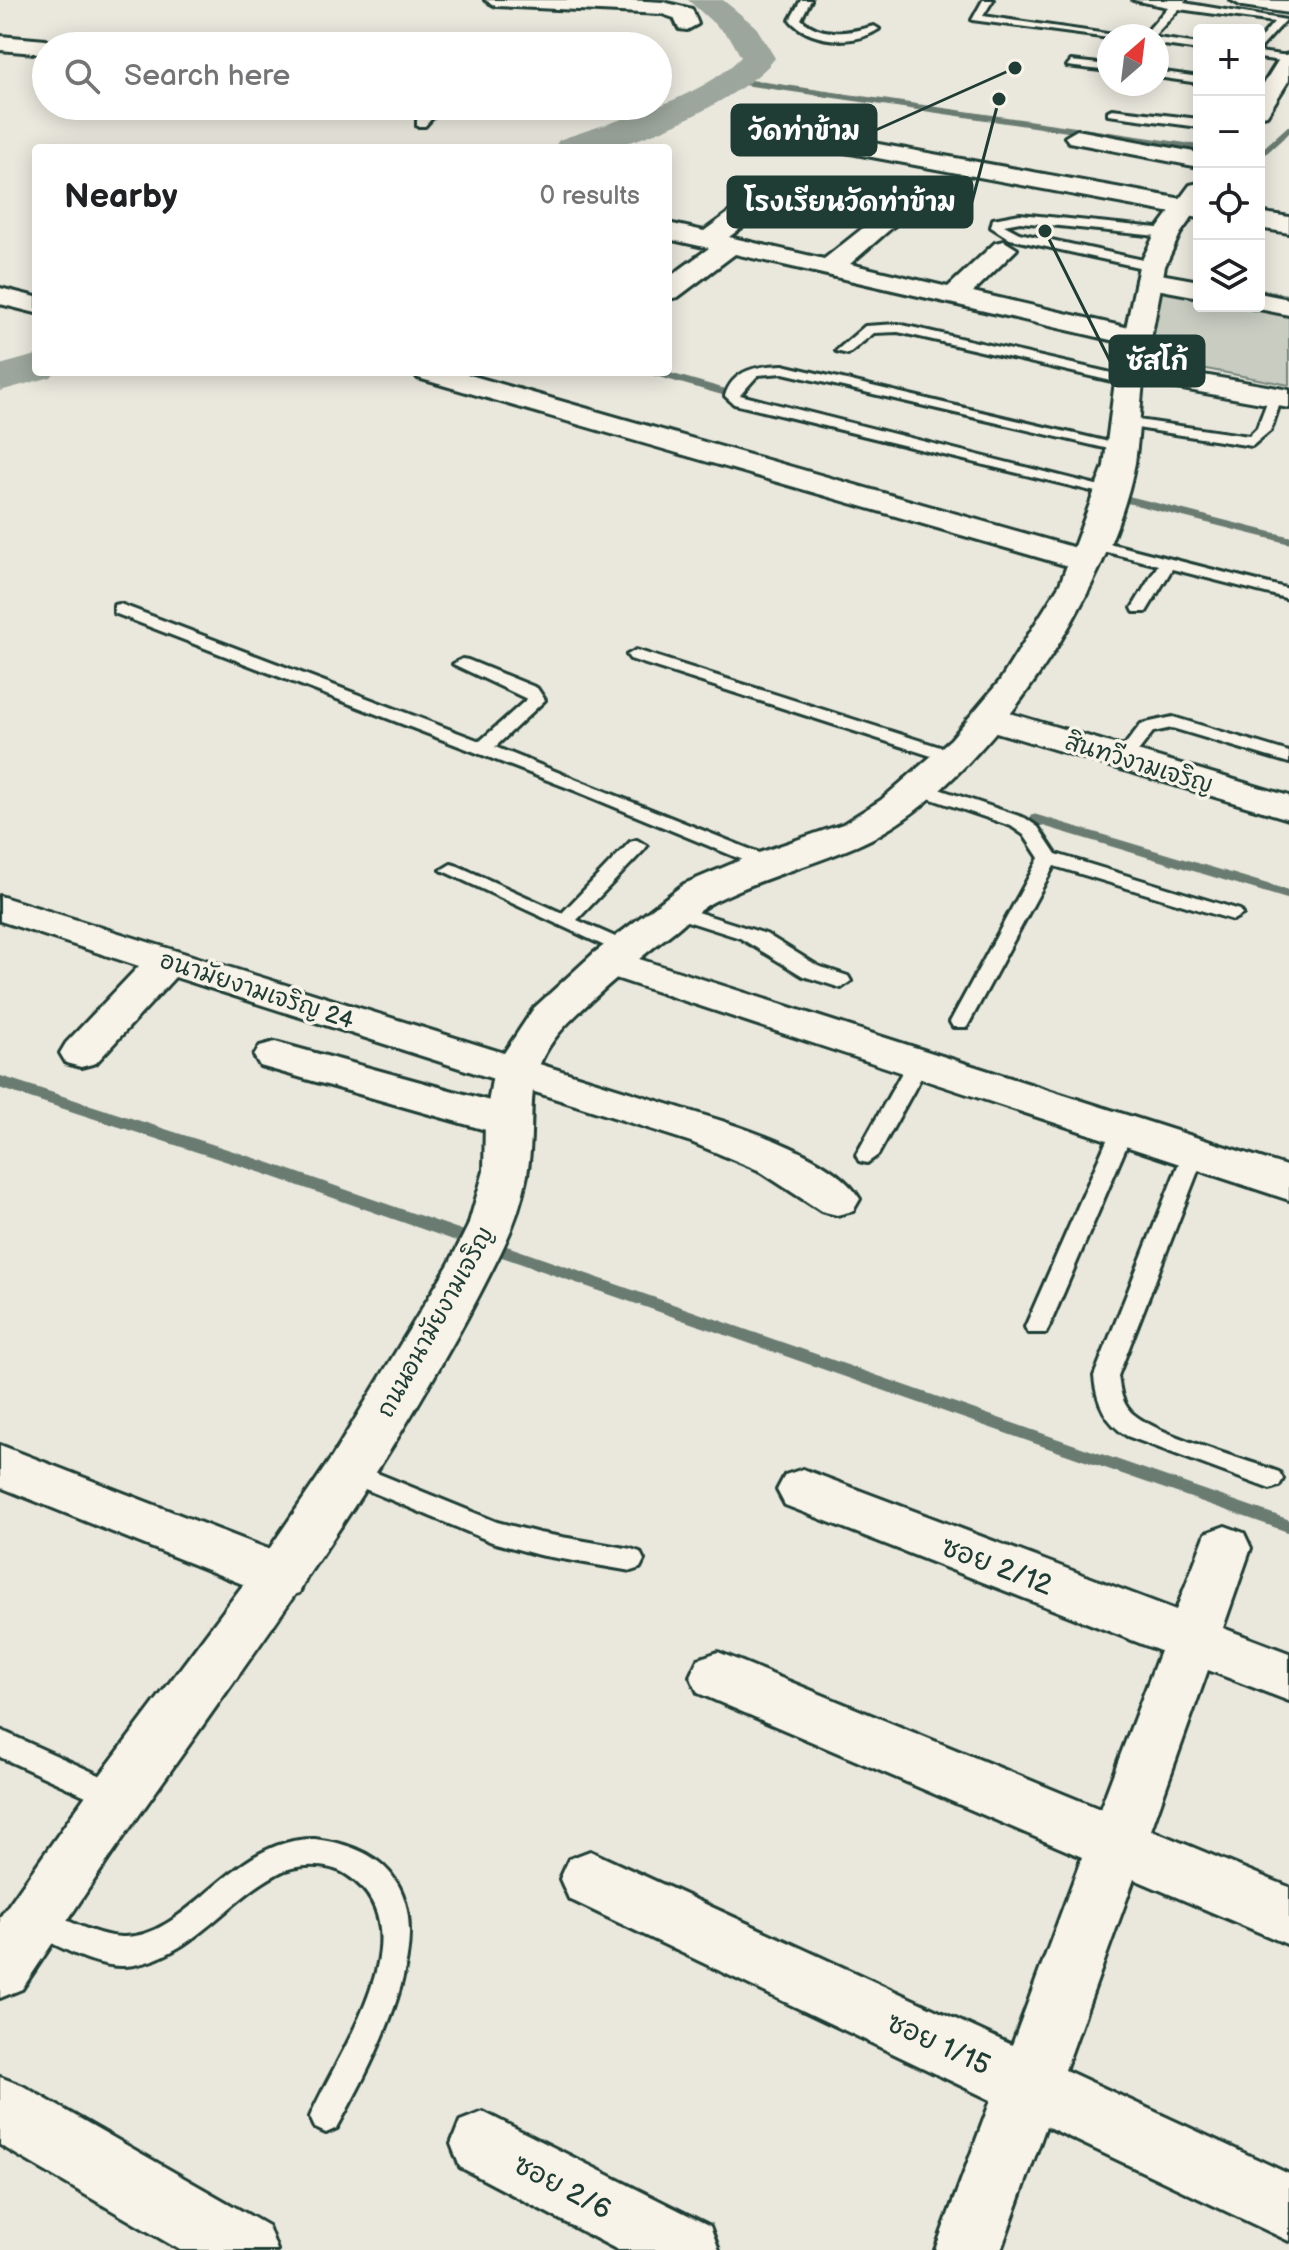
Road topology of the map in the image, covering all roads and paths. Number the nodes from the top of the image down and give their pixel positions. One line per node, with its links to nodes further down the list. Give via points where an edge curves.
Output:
1 (496, 0): 6 (street)
2 (806, 0): 11 (lane, via 795,20 804,28 855,36)
3 (988, 0): 12 (lane, via 976,18)
4 (1138, 0): 7 (lane)
5 (1242, 0): 8 (street)
6 (591, 2): 9 (street, via 663,8 684,14)
7 (1180, 2): 10 (lane); 13 (lane, via 1281,20)
8 (1289, 7)
9 (687, 24)
10 (1159, 24)
11 (874, 29)
12 (1097, 34)
13 (1265, 40)
14 (0, 43): 16 (street)
15 (1169, 43): 17 (lane)
16 (32, 46)
17 (1193, 46)
18 (1265, 56): 19 (lane)
19 (1289, 60): 24 (street)
20 (1071, 64): 21 (lane)
21 (1097, 67)
22 (1169, 76): 23 (lane)
23 (1193, 79)
24 (1265, 100)
25 (1136, 102): 26 (lane)
26 (1193, 109)
27 (1112, 113): 29 (lane)
28 (424, 120): 30 (lane)
29 (1193, 122)
30 (421, 123)
31 (751, 128): 35 (street)
32 (1077, 137): 33 (street)
33 (1193, 159)
34 (762, 200): 40 (street)
35 (1188, 210): 43 (street, ถนนอนามัยงามเจริญ); 43 (lane, via 1007,219 997,227)
36 (1265, 221): 38 (street)
37 (882, 225): 42 (street)
38 (1289, 225)
39 (672, 232): 40 (street)
40 (719, 243): 42 (street); 44 (street)
41 (1004, 249): 47 (street)
42 (829, 268): 47 (street)
43 (1151, 273): 45 (street); 52 (street, ถนนอนามัยงามเจริญ)
44 (672, 287)
45 (1193, 287)
46 (0, 296): 49 (street)
47 (954, 296): 52 (street)
48 (1265, 302): 50 (street)
49 (32, 304)
50 (1289, 307)
51 (843, 351): 52 (lane, via 870,329 898,328)
52 (1133, 363): 54 (street); 55 (street, ถนนอนามัยงามเจริญ)
53 (443, 376): 57 (street)
54 (1282, 398): 55 (lane, via 1252,441)
55 (1123, 434): 56 (street, ถนนอนามัยงามเจริญ); 56 (lane, via 783,369 754,371 732,396)
56 (1112, 491): 57 (street, ถนนอนามัยงามเจริญ)
57 (1090, 552): 58 (lane); 64 (street, ถนนอนามัยงามเจริญ, via 1049,630)
58 (1168, 562): 59 (lane); 60 (lane)
59 (1289, 594)
60 (1140, 608)
61 (120, 609): 65 (lane)
62 (636, 655): 66 (lane)
63 (462, 664): 65 (lane, via 531,692 536,700)
64 (989, 718): 66 (street, ถนนอนามัยงามเจริญ); 68 (street, สินทวีงามเจริญ)
65 (482, 749): 73 (lane)
66 (953, 757): 69 (street, ถนนอนามัยงามเจริญ)
67 (1289, 758): 68 (lane, via 1173,722 1147,728)
68 (1123, 759): 70 (street, สินทวีงามเจริญ)
69 (918, 788): 72 (lane, via 1018,822); 73 (street, ถนนอนามัยงามเจริญ, via 856,832)
70 (1289, 808)
71 (637, 846): 78 (lane)
72 (1049, 858): 77 (lane); 82 (lane)
73 (767, 863): 76 (street, ถนนอนามัยงามเจริญ, via 698,893)
74 (451, 870): 78 (lane)
75 (0, 908): 80 (street, อนามัยงามเจริญ 24)
76 (675, 911): 79 (street, ถนนอนามัยงามเจริญ); 81 (lane, via 770,943 805,970)
77 (1233, 914)
78 (564, 922): 79 (lane)
79 (616, 956): 85 (street); 86 (street, ถนนอนามัยงามเจริญ, via 549,1018)
80 (166, 962): 83 (street); 86 (street, อนามัยงามเจริญ 24)
81 (841, 981)
82 (960, 1022)
83 (81, 1053)
84 (275, 1056): 87 (street)
85 (917, 1065): 88 (street); 90 (lane)
86 (515, 1068): 87 (street, ถนนอนามัยงามเจริญ); 92 (street, อนามัยงามเจริญ 24, via 752,1148 801,1171)
87 (507, 1121): 95 (street, ถนนอนามัยงามเจริญ, via 506,1171 480,1248)
88 (1122, 1131): 89 (street); 93 (lane)
89 (1194, 1153): 91 (street); 96 (lane, via 1114,1352 1106,1376 1108,1398 1121,1421 1136,1429)
90 (867, 1155)
91 (1289, 1184)
92 (837, 1199)
93 (1037, 1327)
94 (0, 1465): 100 (street)
95 (350, 1472): 99 (lane, via 492,1531); 100 (street, ถนนอนามัยงามเจริญ)
96 (1270, 1479)
97 (803, 1490): 101 (street, ซอย 2/12)
98 (1225, 1548): 101 (street)
99 (631, 1560)
100 (280, 1577): 105 (street, ถนนอนามัยงามเจริญ)
101 (1192, 1640): 103 (street, ซอย 2/12); 106 (street)
102 (718, 1676): 106 (street)
103 (1289, 1677)
104 (0, 1743): 105 (lane)
105 (118, 1797): 109 (street, ถนนอนามัยงามเจริญ)
106 (1116, 1846): 108 (street); 111 (street)
107 (590, 1879): 111 (street, ซอย 1/15)
108 (1289, 1916)
109 (35, 1919): 110 (street, ถนนอนามัยงามเจริญ); 113 (lane, via 117,1952 136,1951 175,1932 288,1855 325,1854 355,1864 380,1881 392,1909 390,1986 376,2024)
110 (0, 1968)
111 (1028, 2085): 115 (street, ซอย 1/15); 118 (street)
112 (0, 2109): 116 (street)
113 (326, 2117)
114 (483, 2144): 117 (street, ซอย 2/6)
115 (1289, 2208)
116 (214, 2243)
117 (686, 2250)
118 (968, 2250)

